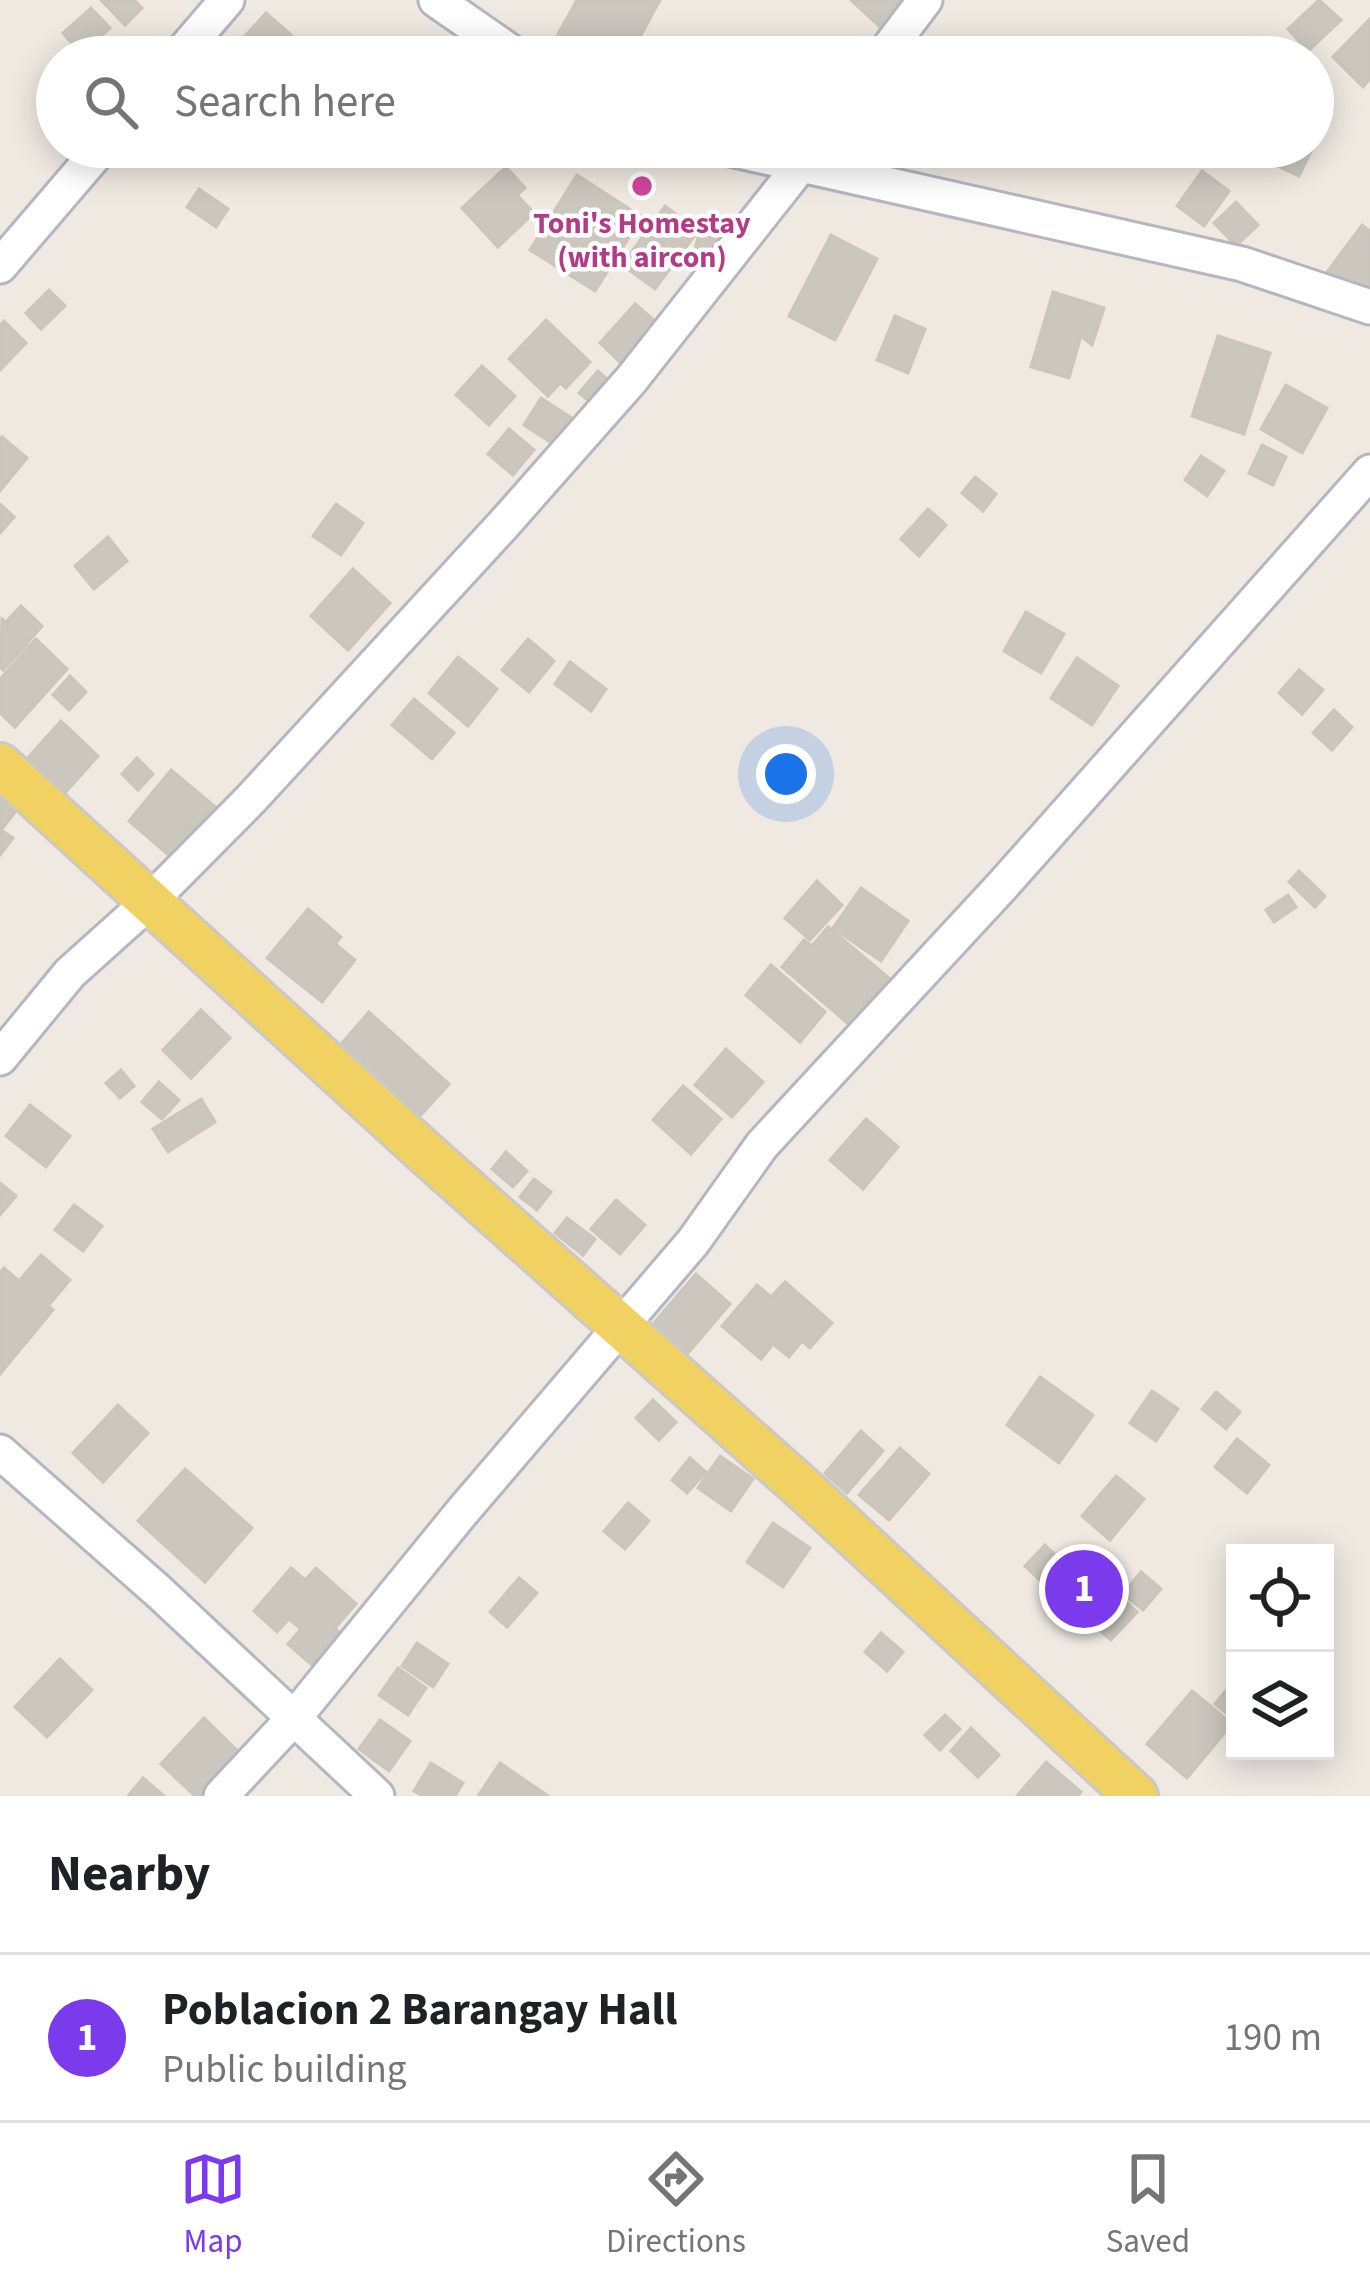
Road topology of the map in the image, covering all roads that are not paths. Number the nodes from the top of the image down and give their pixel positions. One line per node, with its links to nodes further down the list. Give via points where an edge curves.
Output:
1 (227, 0): 4 (street)
2 (436, 0): 5 (street)
3 (925, 0): 6 (street)
4 (196, 36)
5 (488, 36)
6 (898, 36)
7 (84, 168): 10 (street)
8 (799, 168): 14 (street, via 531,493)
9 (853, 168): 11 (street, via 1243,264)
10 (0, 266)
11 (1370, 307)
12 (1370, 472): 16 (street, via 763,1145)
13 (0, 765): 14 (main road)
14 (148, 902): 15 (street, via 70,974); 16 (main road)
15 (0, 1058)
16 (619, 1325): 18 (street); 21 (main road)
17 (0, 1452): 18 (street)
18 (294, 1718): 19 (street); 20 (street)
19 (221, 1796)
20 (377, 1796)
21 (1136, 1796)

